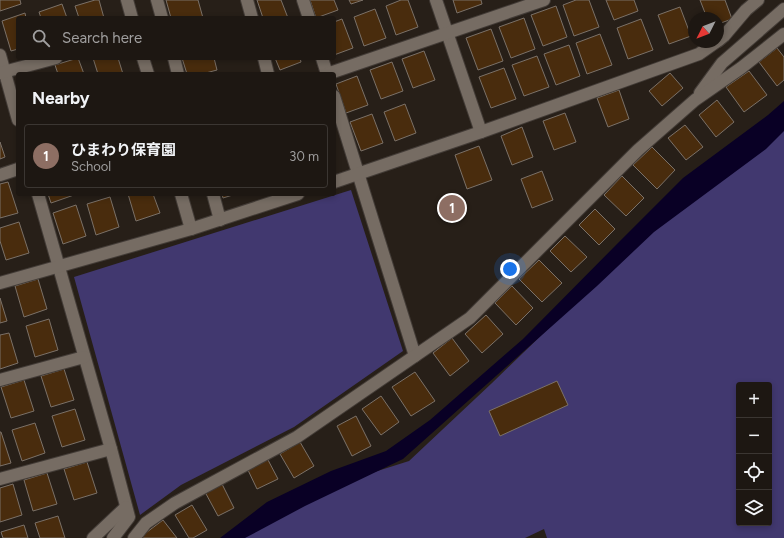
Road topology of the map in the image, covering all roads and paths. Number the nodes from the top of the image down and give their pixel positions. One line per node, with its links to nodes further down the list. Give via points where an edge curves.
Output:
1 (127, 0): 9 (street)
2 (157, 0): 10 (street)
3 (247, 0): 11 (street)
4 (303, 0): 12 (street)
5 (436, 0): 13 (street)
6 (544, 0): 13 (street)
7 (758, 0): 15 (street)
8 (784, 9): 29 (street, via 722,63)
9 (131, 16)
10 (161, 16)
11 (251, 16)
12 (308, 16)
13 (447, 33): 27 (street); 32 (street)
14 (784, 34): 29 (street)
15 (724, 36)
16 (707, 48): 32 (street, via 699,54)
17 (0, 55): 28 (street)
18 (49, 60): 28 (street)
19 (144, 60): 23 (street)
20 (174, 60): 24 (street)
21 (264, 60): 25 (street)
22 (323, 60): 26 (street)
23 (147, 72)
24 (178, 72)
25 (268, 72)
26 (326, 72)
27 (333, 72)
28 (2, 73): 31 (street)
29 (695, 100): 45 (street, via 638,150 470,318)
30 (336, 103): 35 (street)
31 (16, 114)
32 (481, 132): 35 (street)
33 (16, 170): 34 (street)
34 (0, 174)
35 (358, 175): 36 (street); 45 (street)
36 (336, 181)
37 (39, 196): 43 (street)
38 (182, 196): 42 (street)
39 (214, 196): 41 (street)
40 (292, 196): 41 (street)
41 (220, 220): 42 (street)
42 (191, 229): 43 (street)
43 (58, 267): 44 (street); 46 (street)
44 (0, 283)
45 (415, 356): 53 (street, via 297,437 175,503 146,523)
46 (84, 357): 47 (street); 48 (street)
47 (0, 380)
48 (111, 449): 49 (street); 50 (street)
49 (0, 480)
50 (126, 507): 51 (street); 52 (street, via 129,517)
51 (93, 538)
52 (113, 538)
53 (134, 538)

